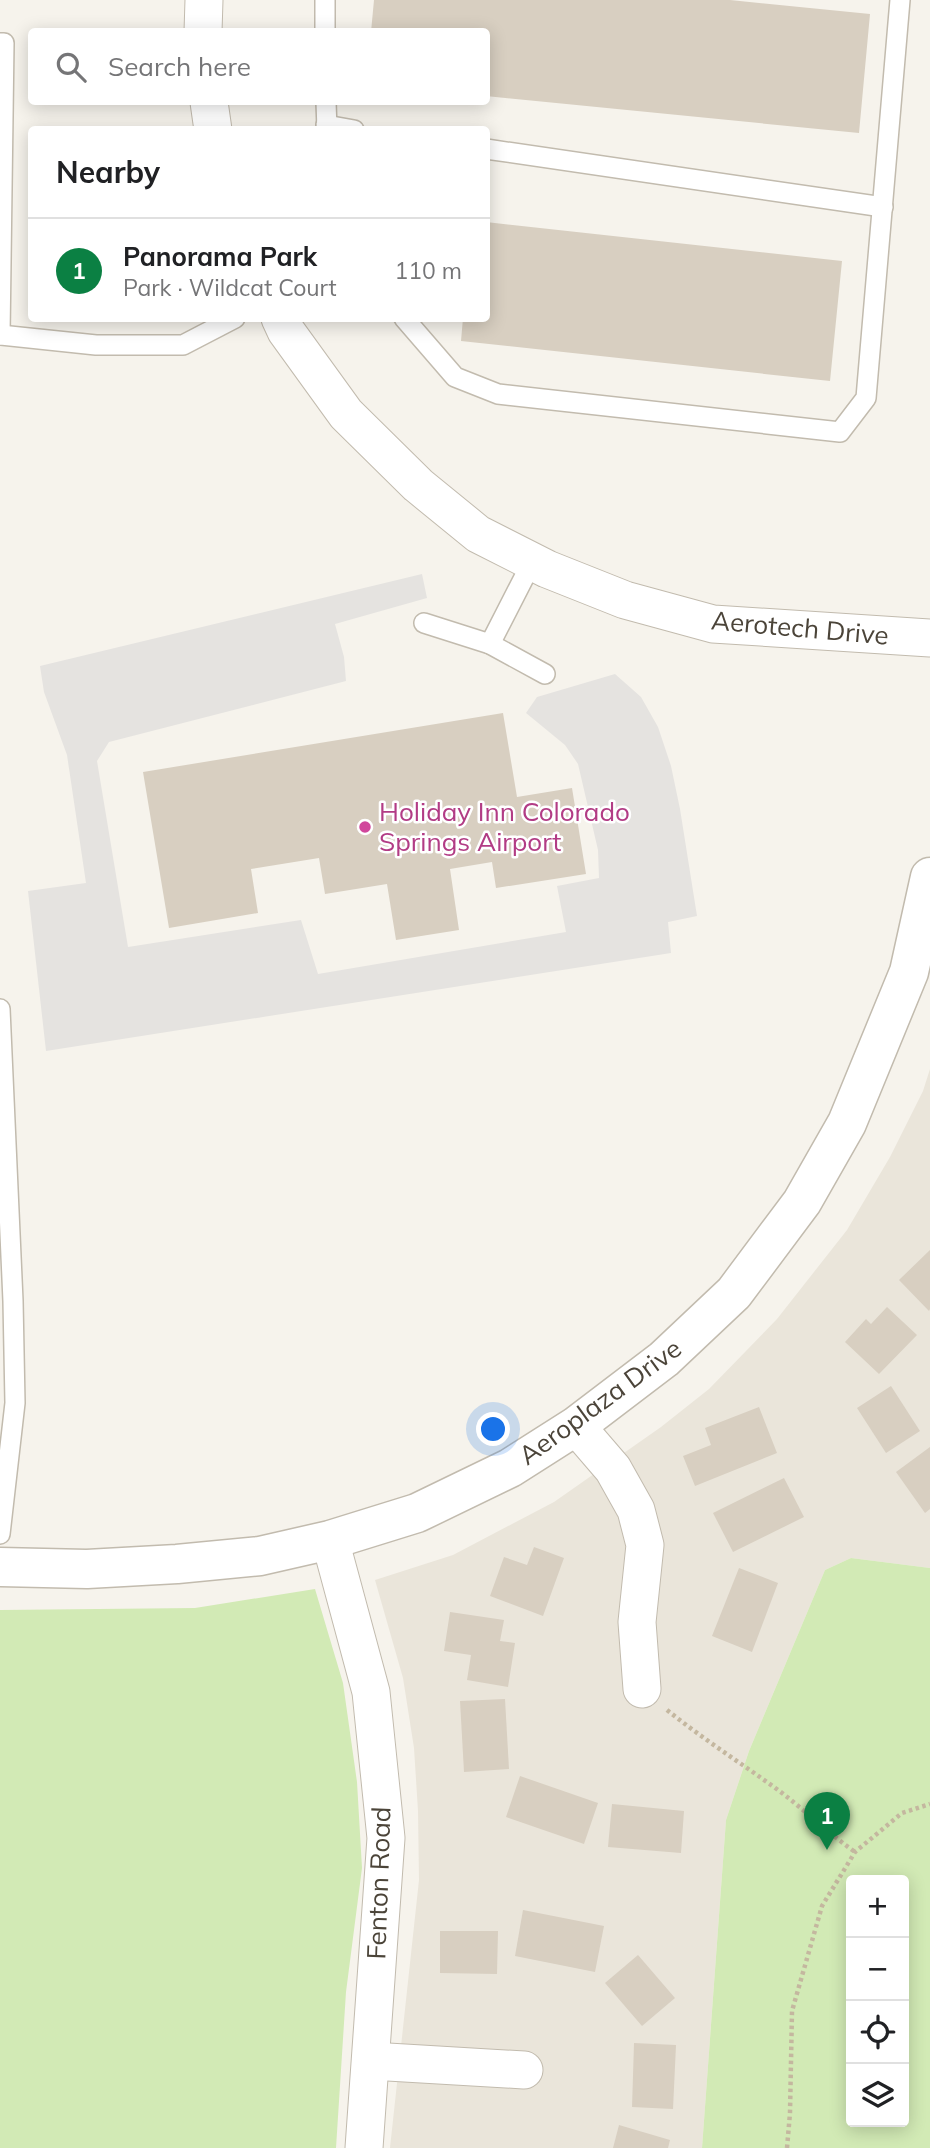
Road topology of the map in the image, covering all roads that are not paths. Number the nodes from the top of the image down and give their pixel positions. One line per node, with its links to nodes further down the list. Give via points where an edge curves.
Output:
1 (204, 0): 4 (street)
2 (325, 0): 5 (lane)
3 (900, 0): 12 (lane)
4 (203, 28)
5 (325, 28)
6 (0, 43): 16 (lane, via 4,43)
7 (209, 105): 9 (street)
8 (326, 105): 10 (lane)
9 (212, 126)
10 (327, 126)
11 (490, 150): 12 (lane)
12 (883, 207): 15 (lane, via 866,398 840,432 498,394 455,377)
13 (227, 322): 16 (lane, via 183,345 96,345)
14 (282, 322): 17 (street, Aerotech Drive, via 346,414 418,485 478,534)
15 (407, 322)
16 (0, 335)
17 (532, 562): 19 (street, Aerotech Drive, via 625,600 713,624); 20 (lane)
18 (424, 623): 20 (lane)
19 (930, 638)
20 (490, 644): 21 (lane)
21 (545, 674)
22 (930, 877): 23 (street, Aeroplaza Drive)
23 (919, 977): 26 (street, Aeroplaza Drive, via 802,1202 734,1293 664,1359)
24 (0, 1009): 25 (lane)
25 (7, 1301): 27 (lane, via 15,1403)
26 (576, 1426): 28 (street, Aeroplaza Drive, via 510,1468 417,1513); 30 (street, via 613,1469 636,1510 645,1545 637,1622)
27 (0, 1534)
28 (330, 1540): 29 (street, Aeroplaza Drive, via 260,1556 177,1564); 31 (street, Fenton Road, via 371,1692 386,1838)
29 (0, 1567)
30 (642, 1689)
31 (371, 2061): 32 (street); 33 (street, Fenton Road)
32 (524, 2070)
33 (364, 2148)

